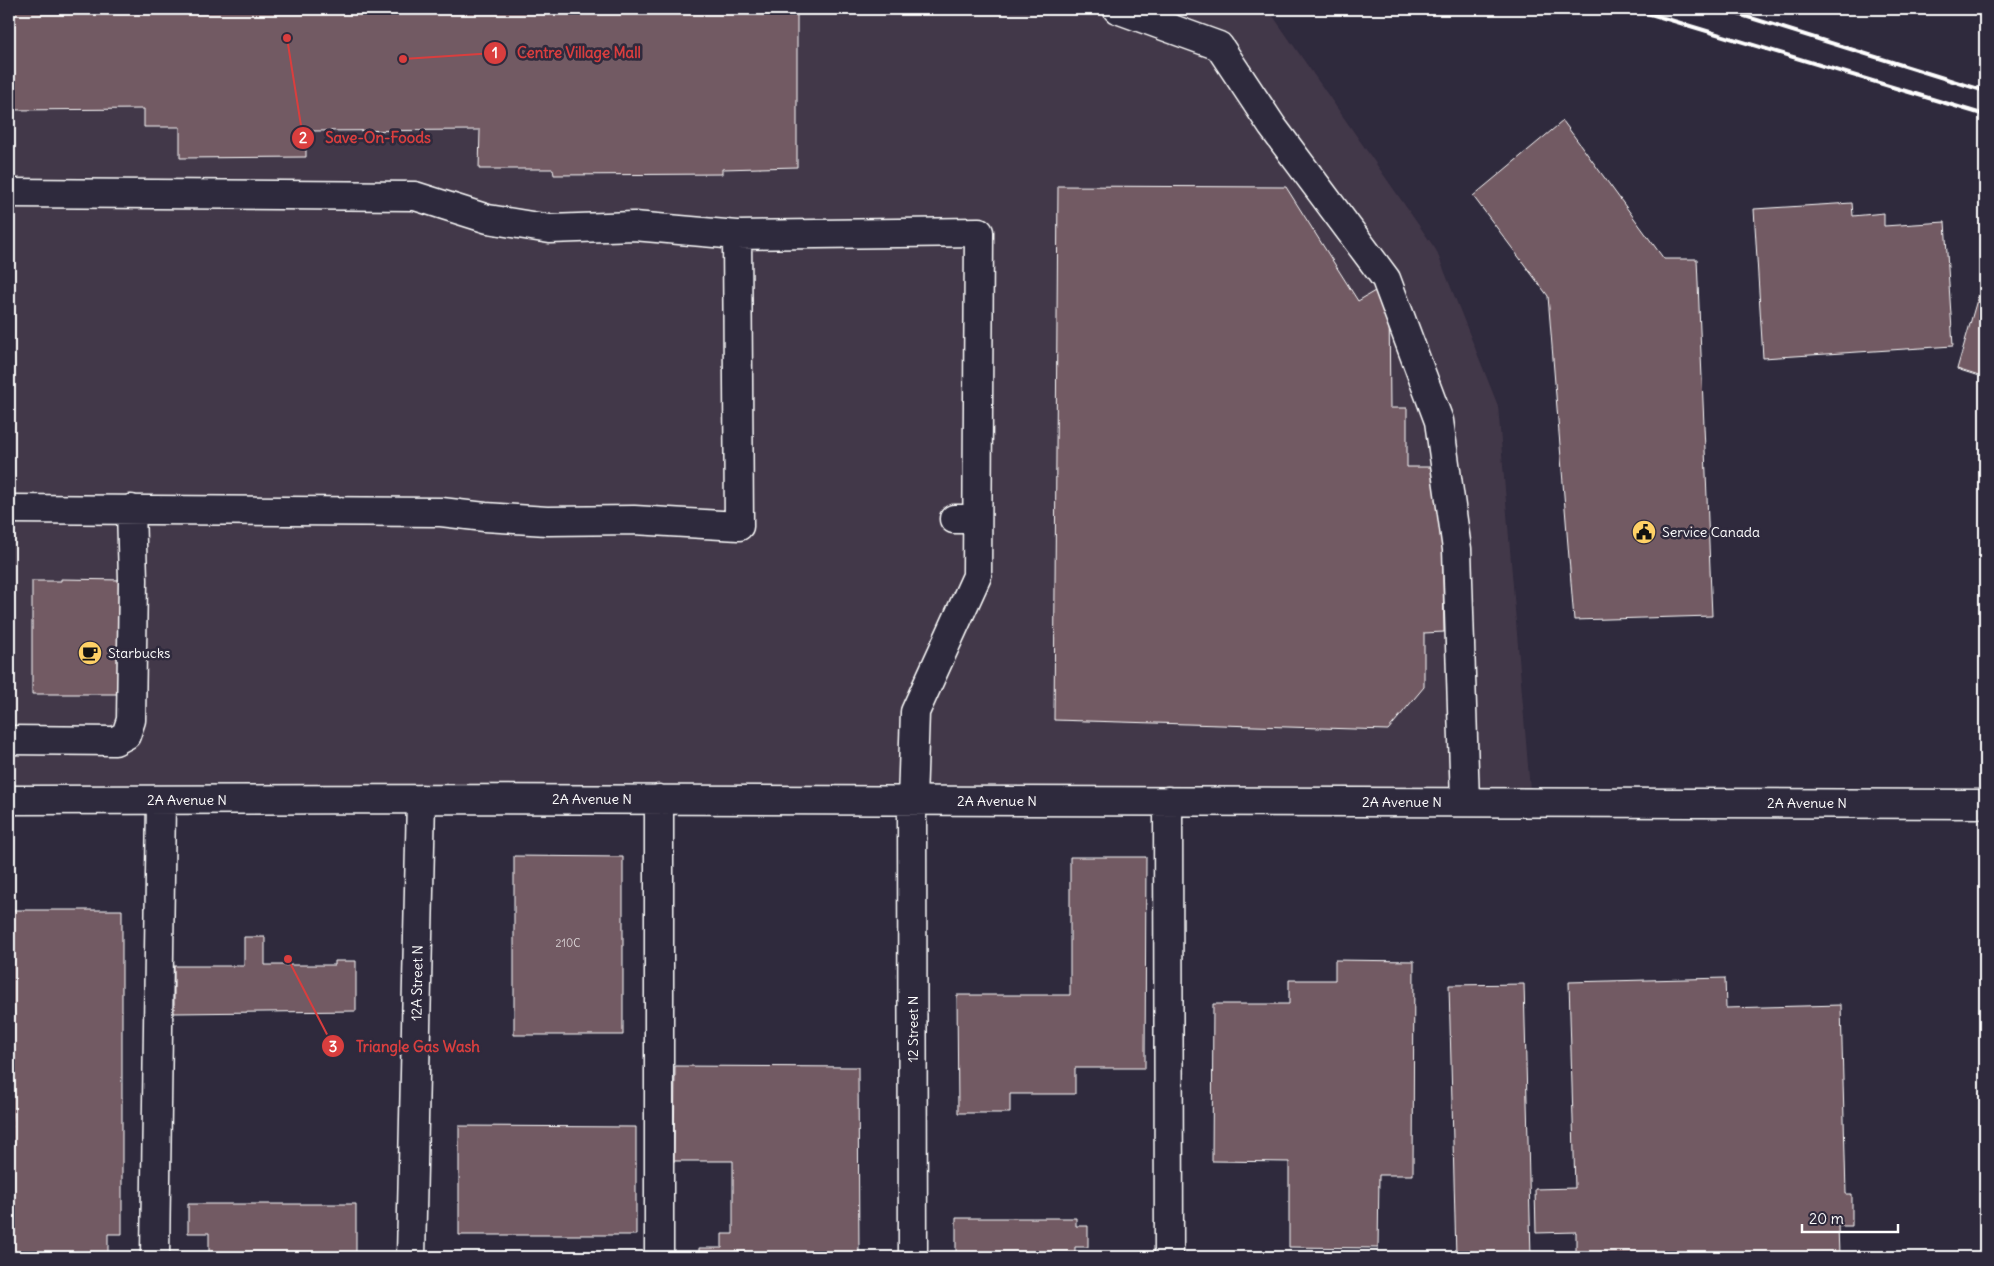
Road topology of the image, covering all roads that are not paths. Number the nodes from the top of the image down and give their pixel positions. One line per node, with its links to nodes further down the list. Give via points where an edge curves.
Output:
1 (1117, 9): 13 (street, via 1219,46 1272,126 1386,279 1439,422 1457,548)
2 (9, 193): 3 (street, via 414,196 488,219 550,229 634,226)
3 (737, 235): 5 (street, via 739,526 634,520 547,521 441,512); 11 (street, 12 Street N, via 978,232 969,334 966,519 977,576 915,712)
4 (9, 508): 5 (street)
5 (131, 509): 6 (street, via 132,720 126,735 115,741)
6 (9, 740)
7 (422, 799): 9 (street, 2A Avenue N); 10 (street, 2A Avenue N); 16 (street, 12A Street N)
8 (9, 800): 9 (street, 2A Avenue N)
9 (161, 800): 15 (street)
10 (659, 800): 11 (street, 2A Avenue N); 17 (street)
11 (912, 800): 12 (street, 2A Avenue N); 18 (street, 12 Street N)
12 (1168, 801): 13 (street, 2A Avenue N); 19 (street)
13 (1465, 802): 14 (street, 2A Avenue N)
14 (1985, 804)
15 (155, 1257)
16 (411, 1257)
17 (659, 1257)
18 (913, 1257)
19 (1169, 1257)

